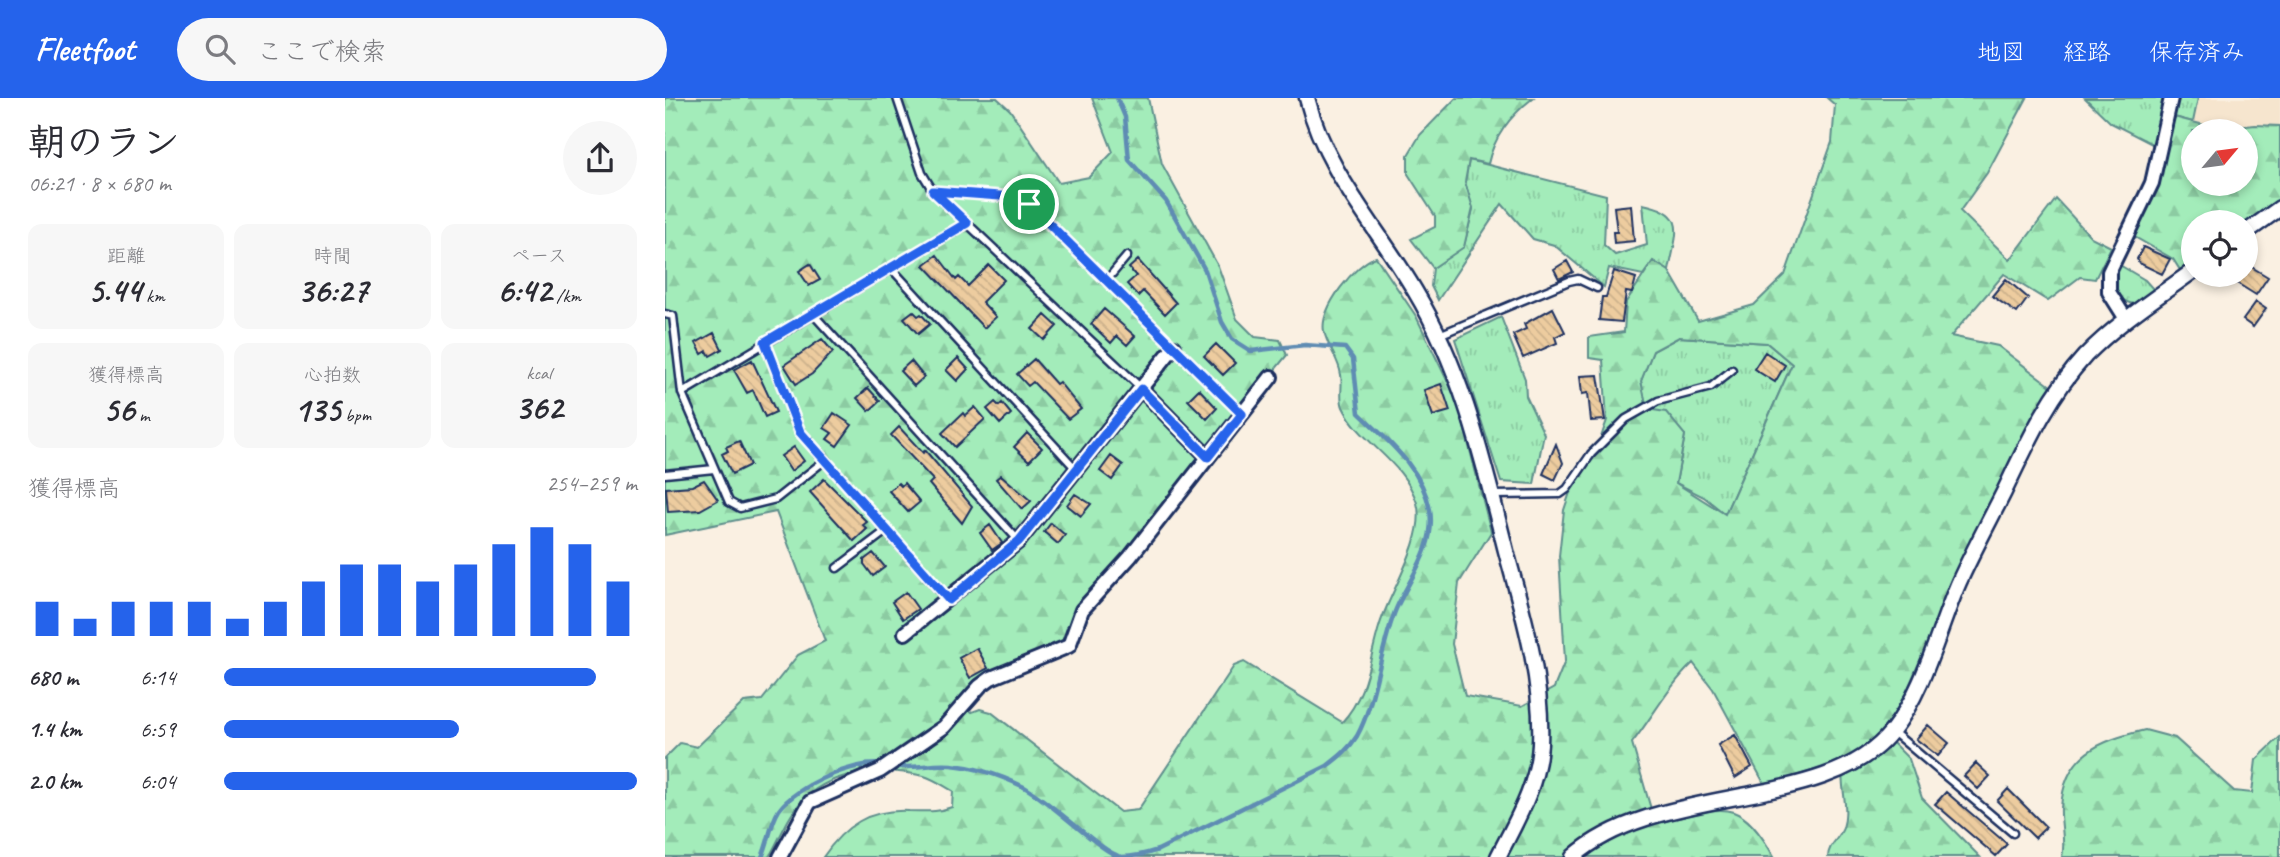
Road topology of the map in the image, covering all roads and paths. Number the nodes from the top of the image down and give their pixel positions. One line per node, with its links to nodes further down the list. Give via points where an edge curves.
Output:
1 (897, 98): 4 (lane, via 922,173)
2 (1307, 98): 16 (street, via 1331,165 1415,290)
3 (2171, 98): 15 (street, via 2153,183 2109,272 2109,292)
4 (933, 191): 6 (lane); 11 (lane, via 1013,197 1029,204)
5 (2280, 208): 7 (street)
6 (967, 223): 9 (lane); 21 (lane)
7 (2258, 224)
8 (1127, 256): 11 (lane)
9 (891, 268): 14 (lane); 27 (lane)
10 (2181, 280): 15 (street)
11 (1105, 281): 18 (lane)
12 (1597, 288): 16 (lane, via 1579,279 1569,281)
13 (665, 314): 22 (lane, via 673,316)
14 (813, 314): 17 (lane); 31 (lane)
15 (2126, 319): 35 (street, via 2057,389 1960,581 1912,698)
16 (1439, 335): 29 (street, via 1464,396)
17 (765, 342): 22 (lane); 25 (lane, via 800,432)
18 (1174, 347): 21 (street); 23 (lane)
19 (1732, 370): 29 (lane, via 1711,387 1658,401 1626,419 1560,494)
20 (1271, 377): 23 (street)
21 (1141, 389): 24 (street); 27 (street)
22 (681, 393): 26 (lane)
23 (1242, 414): 24 (street)
24 (1208, 457): 37 (street, via 1082,610 1069,646 991,678 944,727 880,771 810,802)
25 (824, 461): 26 (lane, via 776,499 740,508 729,502); 30 (lane)
26 (713, 469): 28 (lane)
27 (1076, 469): 31 (street)
28 (665, 474)
29 (1492, 495): 38 (street, via 1532,651 1540,745 1533,783)
30 (886, 531): 32 (lane); 33 (lane)
31 (1019, 541): 33 (street)
32 (837, 568)
33 (949, 600): 34 (street)
34 (905, 633)
35 (1892, 731): 36 (lane); 39 (street, via 1841,770 1619,825)
36 (2013, 833)
37 (781, 857)
38 (1498, 857)
39 (1573, 857)

